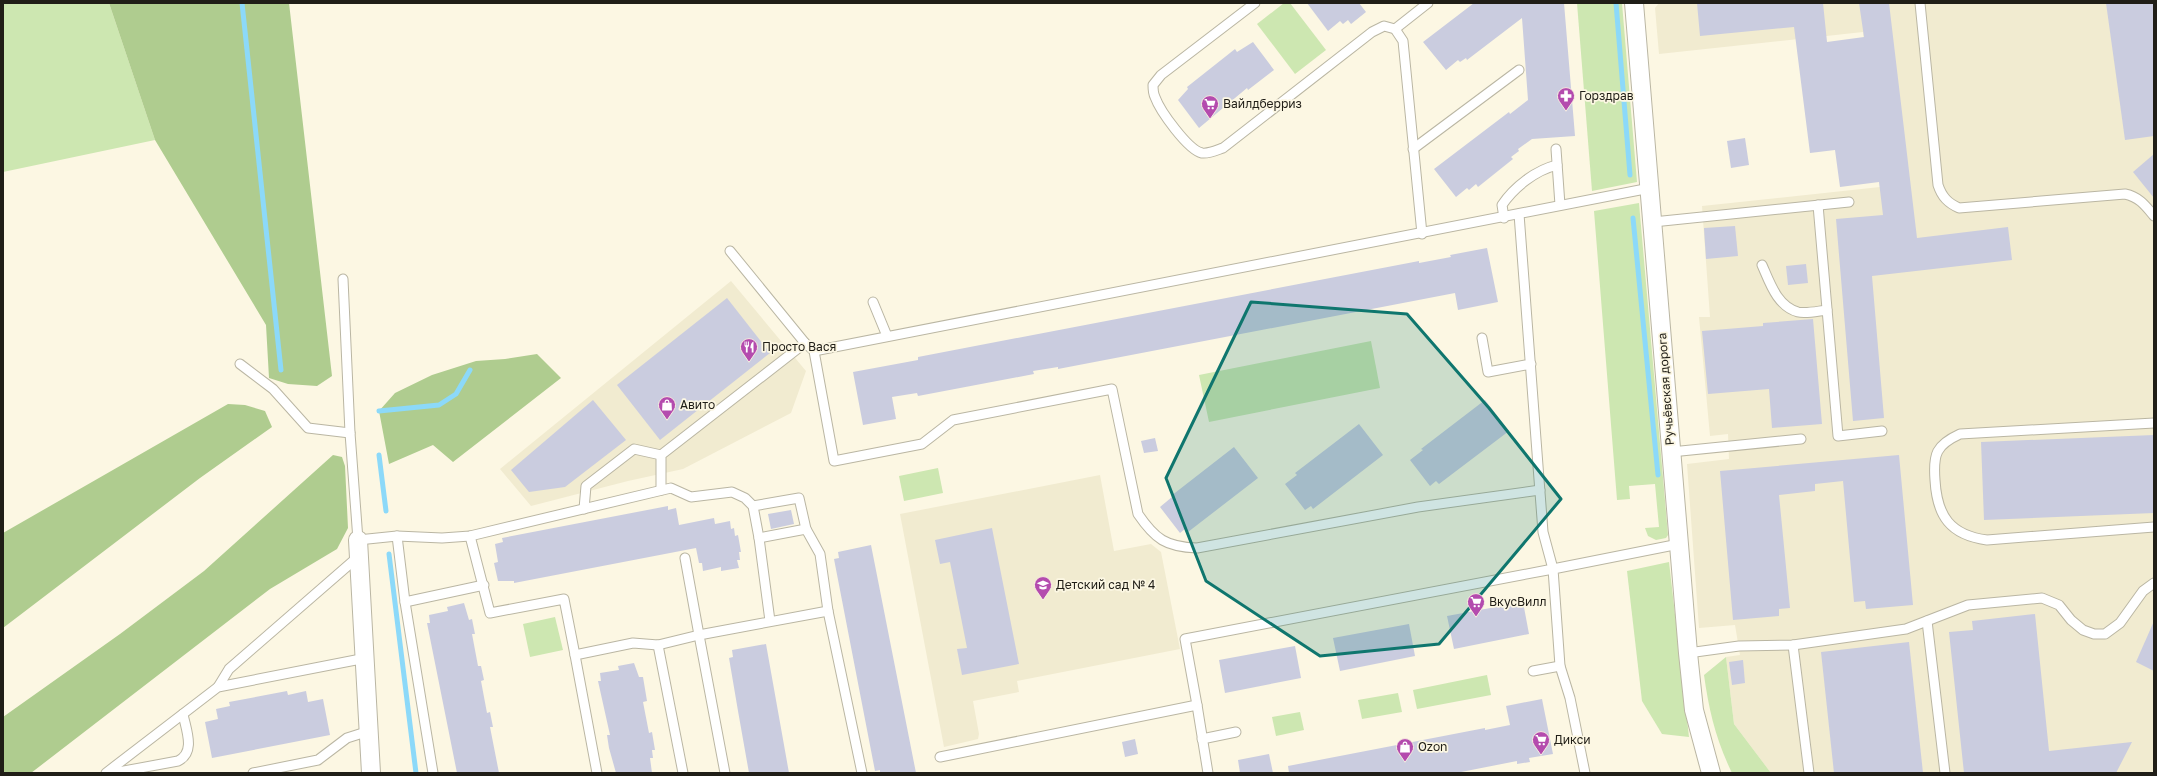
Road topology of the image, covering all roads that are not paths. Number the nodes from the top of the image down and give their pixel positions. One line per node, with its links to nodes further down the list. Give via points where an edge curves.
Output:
1 (1255, 3): 5 (lane, via 1161,75 1153,85 1159,106 1192,148 1202,153 1223,148 1372,32 1384,26)
2 (1428, 3): 5 (lane)
3 (1634, 3): 10 (street, Ручьёвская дорога)
4 (1920, 3): 15 (lane, via 1938,184 1941,194 1950,204 1960,208 2125,194 2142,201)
5 (1395, 29): 7 (lane, via 1403,41)
6 (1519, 70): 7 (lane)
7 (1413, 149): 18 (lane)
8 (1556, 149): 9 (lane)
9 (1557, 165): 12 (lane); 16 (lane, via 1541,170 1509,194 1502,205)
10 (1650, 188): 12 (lane); 17 (street, Ручьёвская дорога)
11 (1849, 202): 13 (lane)
12 (1560, 205): 14 (lane)
13 (1818, 205): 17 (lane); 23 (lane)
14 (1519, 214): 16 (lane); 29 (lane)
15 (2154, 216)
16 (1504, 218): 18 (lane)
17 (1653, 222): 34 (street, Ручьёвская дорога)
18 (1422, 234): 24 (lane)
19 (730, 251): 26 (lane)
20 (1762, 265): 23 (lane, via 1776,294 1788,307 1799,312)
21 (342, 279): 32 (lane)
22 (873, 302): 24 (lane)
23 (1826, 310): 31 (lane, via 1838,436)
24 (887, 336): 27 (lane)
25 (1482, 338): 29 (lane, via 1488,372)
26 (805, 343): 27 (lane); 35 (lane)
27 (814, 350): 37 (lane, via 834,461 922,444 953,420 1112,390 1138,514 1150,531 1164,542 1180,547 1197,548 1403,510)
28 (240, 364): 32 (lane, via 273,389 308,428)
29 (1530, 364): 37 (lane)
30 (2154, 423): 40 (lane, via 1960,434 1947,440 1939,448 1934,461 1936,500 1944,518 1970,538 1987,540)
31 (1882, 431)
32 (350, 433): 46 (lane)
33 (1801, 439): 34 (lane)
34 (1671, 452): 45 (street, Ручьёвская дорога)
35 (661, 455): 36 (lane); 39 (lane, via 634,449 586,486)
36 (661, 490): 38 (lane, via 671,488 691,497 732,492 745,498); 39 (lane)
37 (1540, 490): 48 (lane, via 1543,532)
38 (753, 506): 41 (lane, via 799,498); 44 (lane)
39 (584, 509): 43 (lane)
40 (2154, 527)
41 (806, 529): 44 (lane); 52 (lane, via 820,554)
42 (397, 536): 43 (lane); 46 (lane); 51 (lane)
43 (470, 536): 50 (lane)
44 (759, 538): 53 (lane)
45 (1679, 544): 48 (lane); 58 (street, Ручьёвская дорога)
46 (359, 548): 60 (street); 63 (lane, via 229,669)
47 (685, 558): 55 (lane)
48 (1553, 568): 61 (lane); 64 (lane, via 1185,639)
49 (2154, 583): 54 (lane, via 2143,591 2120,623 2106,634 2094,634 2083,630 2059,605 2042,598 1968,605)
50 (484, 585): 51 (lane); 59 (lane, via 490,612 564,599)
51 (405, 602): 74 (lane)
52 (828, 611): 53 (lane); 78 (lane)
53 (770, 621): 55 (lane)
54 (1927, 621): 57 (lane, via 1906,629); 83 (lane)
55 (699, 635): 56 (lane); 77 (lane)
56 (658, 644): 59 (lane, via 633,642); 76 (lane)
57 (1793, 645): 58 (lane, via 1739,646); 82 (lane)
58 (1688, 653): 81 (street, Ручьёвская дорога, via 1694,710)
59 (575, 655): 75 (lane)
60 (366, 658): 63 (lane); 66 (street)
61 (1560, 666): 62 (lane); 80 (lane, via 1570,698)
62 (1533, 671)
63 (218, 687): 65 (lane)
64 (1197, 705): 68 (lane); 69 (lane)
65 (183, 714): 70 (lane); 71 (lane, via 189,744 184,758)
66 (369, 731): 72 (lane, via 347,738 318,760); 73 (street)
67 (1236, 732): 68 (lane)
68 (1202, 739): 79 (lane)
69 (940, 756)
70 (106, 773)
71 (113, 773)
72 (253, 773)
73 (371, 773)
74 (433, 773)
75 (597, 773)
76 (683, 773)
77 (725, 773)
78 (862, 773)
79 (1208, 773)
80 (1585, 773)
81 (1712, 773)
82 (1809, 773)
83 (1945, 773)

